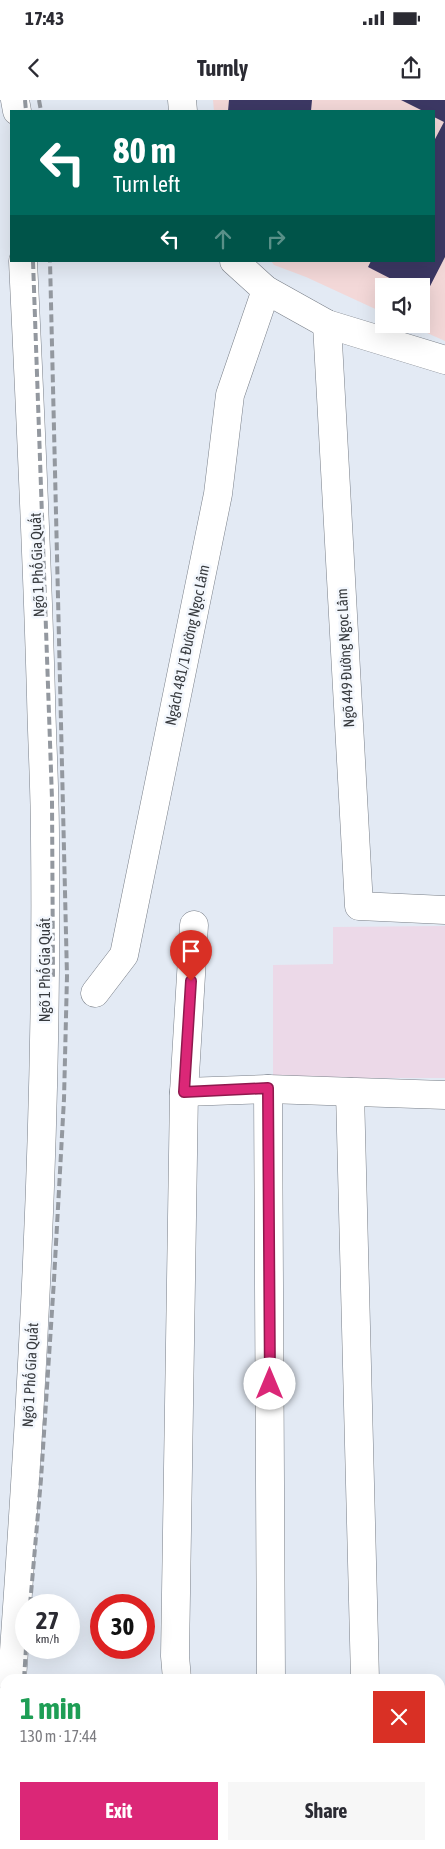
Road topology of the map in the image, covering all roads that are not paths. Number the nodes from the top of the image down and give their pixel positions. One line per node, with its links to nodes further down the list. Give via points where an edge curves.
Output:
1 (23, 262): 13 (street, Ngõ 1 Phố Gia Quất, via 36,533 45,857 38,1237)
2 (235, 262): 3 (street)
3 (266, 290): 4 (street); 8 (street, Ngách 481/1 Đường Ngọc Lâm, via 230,395 218,494 124,955)
4 (327, 324): 5 (street); 6 (street, Ngõ 449 Đường Ngọc Lâm, via 359,906)
5 (445, 360)
6 (445, 910)
7 (194, 925): 10 (street)
8 (95, 993)
9 (268, 1088): 10 (street); 11 (street); 15 (street)
10 (184, 1092): 14 (street)
11 (350, 1092): 12 (street); 16 (street)
12 (445, 1095)
13 (12, 1674)
14 (177, 1674)
15 (271, 1674)
16 (365, 1674)

